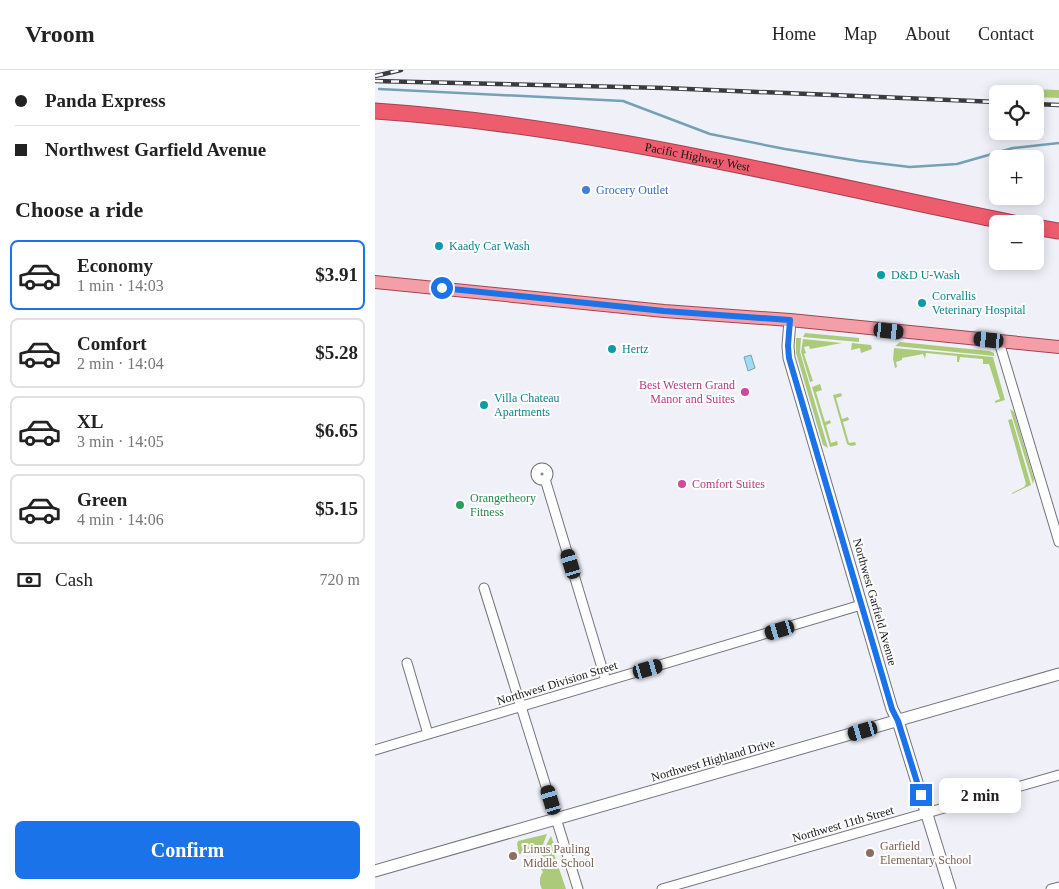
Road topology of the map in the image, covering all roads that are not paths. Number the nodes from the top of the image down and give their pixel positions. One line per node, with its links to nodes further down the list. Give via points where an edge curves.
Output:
1 (375, 111): 2 (highway, Pacific Highway West, via 519,125 590,136)
2 (989, 218)
3 (1044, 228): 4 (highway)
4 (1059, 231)
5 (375, 282): 6 (main road)
6 (790, 320): 7 (main road); 12 (street, Northwest Garfield Avenue, via 789,358)
7 (999, 342): 8 (main road); 10 (street)
8 (1059, 347)
9 (545, 479): 15 (street)
10 (1059, 542)
11 (484, 588): 16 (street)
12 (861, 605): 15 (street, Northwest Division Street); 17 (street, Northwest Garfield Avenue)
13 (407, 663): 18 (street)
14 (1059, 674): 17 (street, Northwest Highland Drive)
15 (605, 681): 16 (street, Northwest Division Street)
16 (521, 706): 18 (street, Northwest Division Street); 22 (street)
17 (898, 721): 21 (street, Northwest Garfield Avenue); 22 (street, Northwest Highland Drive)
18 (428, 734): 19 (street, Northwest Division Street)
19 (375, 750)
20 (1059, 775): 21 (street, Northwest 11th Street)
21 (927, 813): 26 (street, Northwest 11th Street); 27 (street, Northwest Garfield Avenue)
22 (557, 819): 23 (street, Northwest Highland Drive); 25 (street)
23 (375, 871)
24 (1059, 887): 28 (street)
25 (578, 889)
26 (662, 889)
27 (950, 889)
28 (1051, 889)

